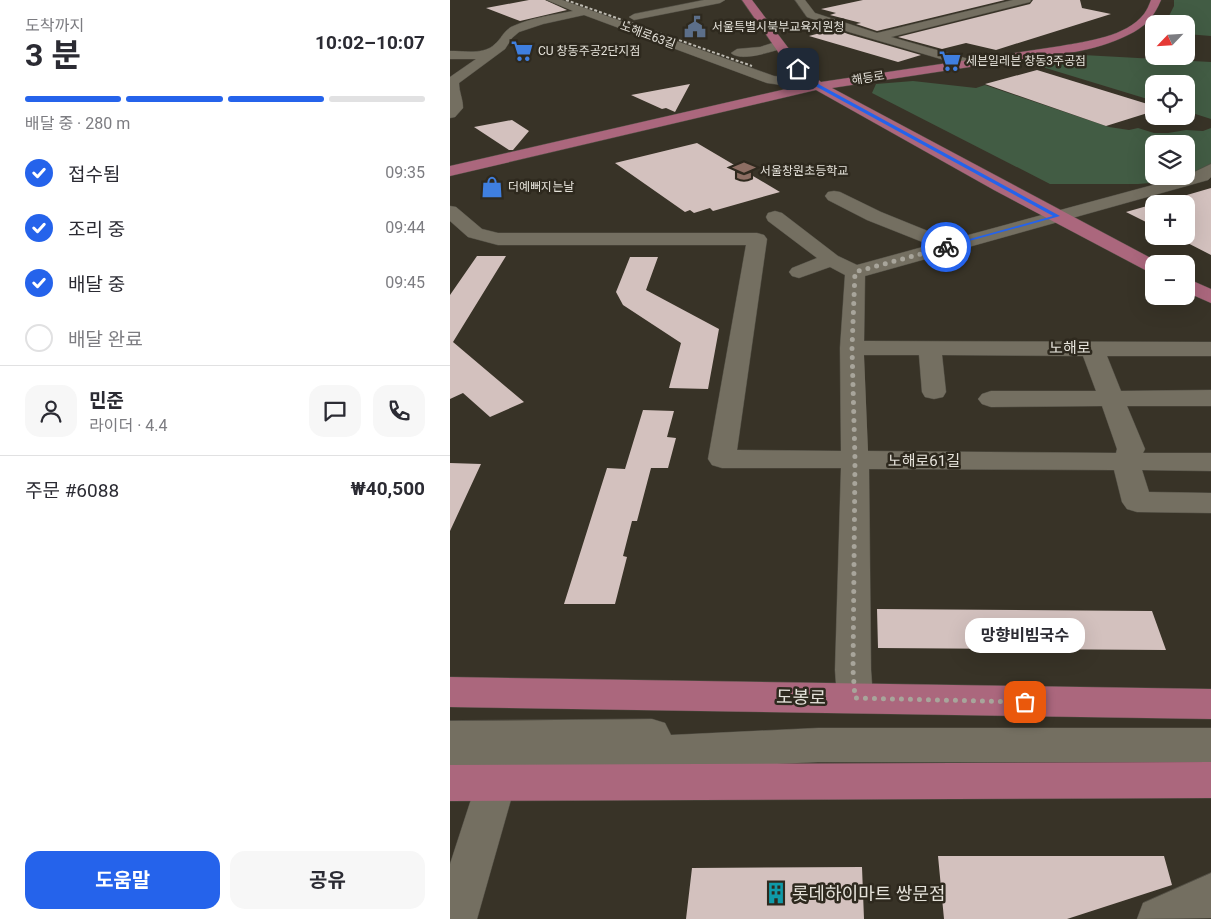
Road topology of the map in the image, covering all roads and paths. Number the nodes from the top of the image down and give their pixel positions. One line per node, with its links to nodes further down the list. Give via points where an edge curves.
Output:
1 (552, 0): 8 (street, 노해로63길)
2 (720, 0): 7 (street)
3 (748, 0): 12 (main road)
4 (800, 0): 11 (street, via 811,15)
5 (1026, 0): 11 (street)
6 (1156, 0): 15 (main road, 해등로, via 1146,19 1122,34 1061,50)
7 (698, 1): 9 (street)
8 (583, 6): 9 (street, 노해로63길); 14 (street, via 510,33); 16 (street, 노해로63길)
9 (626, 14): 10 (street, 노해로63길)
10 (662, 26)
11 (879, 36): 15 (street)
12 (779, 45): 16 (street, via 761,51 732,51 762,65); 17 (main road, via 798,69)
13 (450, 55): 14 (street)
14 (490, 56): 18 (street, via 452,82 456,108)
15 (968, 63): 17 (main road, 해등로)
16 (744, 70): 17 (street, 노해로63길, via 772,80)
17 (818, 86): 20 (main road, 해등로); 23 (main road)
18 (450, 114)
19 (1211, 169): 23 (street, via 1202,176)
20 (450, 171)
21 (834, 196): 25 (street)
22 (450, 211): 40 (street, 노해로61길, via 475,234 498,239 757,239 722,459)
23 (1058, 216): 25 (street); 27 (main road)
24 (775, 217): 26 (street)
25 (949, 246): 29 (street)
26 (831, 260): 28 (street); 29 (street)
27 (1145, 262)
28 (799, 272)
29 (855, 272): 32 (street)
30 (1195, 289): 31 (main road)
31 (1211, 297)
32 (852, 348): 33 (street, 노해로); 40 (street)
33 (930, 348): 34 (street, 노해로); 36 (street)
34 (1092, 348): 35 (street, 노해로); 37 (street)
35 (1211, 349)
36 (934, 392)
37 (1111, 397): 38 (street); 39 (street); 41 (street, via 1131,449)
38 (1211, 398)
39 (991, 399)
40 (855, 460): 41 (street, 노해로61길); 45 (street)
41 (1126, 461): 42 (street, 노해로61길); 43 (street, via 1137,502)
42 (1211, 462)
43 (1211, 503)
44 (450, 692): 45 (main road, 도봉로)
45 (855, 698): 46 (main road, 도봉로)
46 (1211, 704)
47 (1211, 732): 48 (street)
48 (450, 737)
49 (1211, 745): 50 (street, via 818,746 549,758)
50 (450, 758)
51 (1211, 780): 52 (main road)
52 (496, 782): 53 (main road); 55 (street)
53 (450, 783)
54 (1211, 895): 56 (street)
55 (455, 919)
56 (1159, 919)

